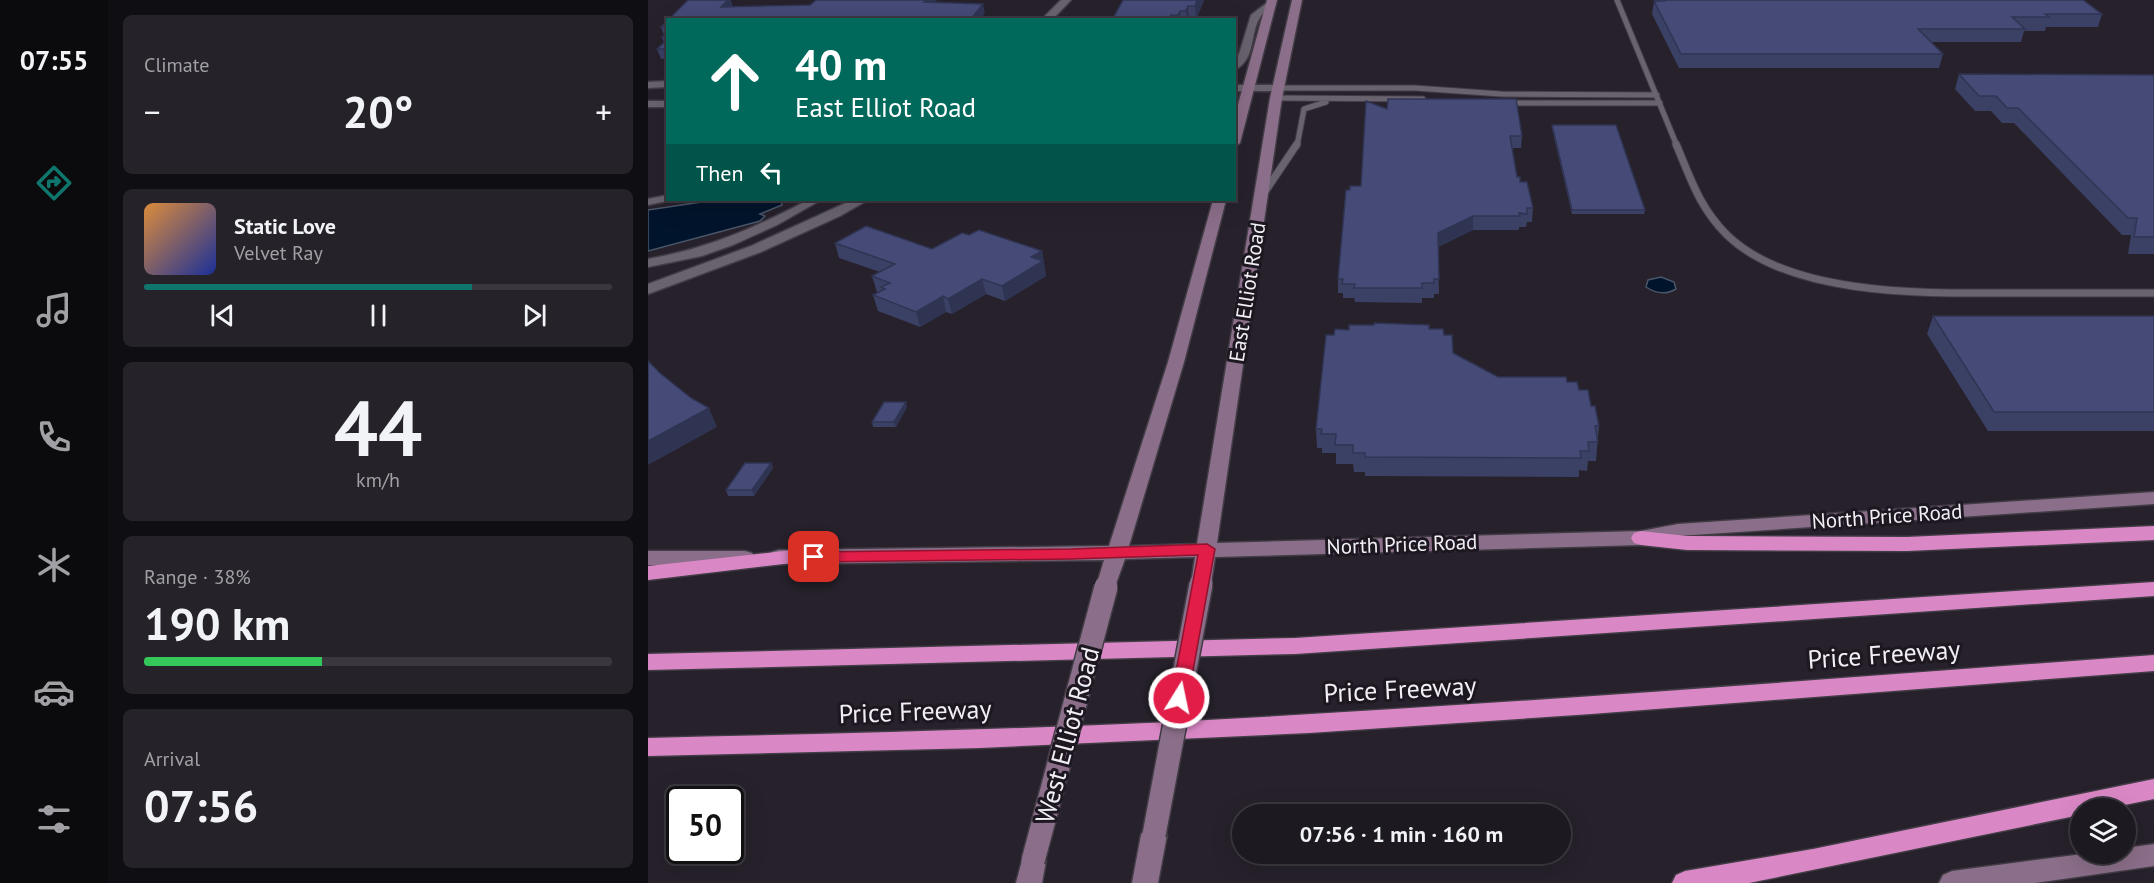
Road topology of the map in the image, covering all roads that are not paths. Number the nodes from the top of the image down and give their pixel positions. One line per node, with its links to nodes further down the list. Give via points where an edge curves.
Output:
1 (1066, 0): 5 (street)
2 (1297, 0): 9 (main road, East Elliot Road)
3 (1617, 0): 11 (lane)
4 (1271, 2): 6 (street, via 1256,15 1246,50); 10 (main road)
5 (1049, 18)
6 (1236, 65)
7 (666, 84): 8 (street)
8 (648, 85)
9 (1277, 93): 10 (street); 11 (lane, via 1415,88 1501,94); 12 (lane); 19 (main road, East Elliot Road)
10 (1243, 95): 18 (main road)
11 (1657, 95): 15 (lane)
12 (1415, 99): 13 (lane); 19 (lane, via 1337,101 1304,110 1297,145)
13 (1433, 99)
14 (1498, 103): 15 (lane)
15 (1660, 103): 29 (lane, via 1702,206 1715,226 1745,249 1776,265 1876,290)
16 (648, 104): 17 (street)
17 (666, 104)
18 (1236, 132)
19 (1262, 196): 33 (main road, East Elliot Road)
20 (666, 198): 24 (street)
21 (811, 201): 25 (street)
22 (859, 201): 26 (street)
23 (1220, 201): 34 (main road, East Elliot Road, via 1176,362)
24 (648, 202)
25 (728, 243): 26 (street); 27 (street)
26 (749, 254): 28 (street)
27 (648, 263)
28 (648, 290)
29 (2154, 293)
30 (2154, 498): 32 (main road, North Price Road, via 1678,530)
31 (2154, 533): 32 (highway, via 1906,544 1687,543)
32 (1641, 538): 33 (main road, North Price Road)
33 (1207, 549): 34 (main road, North Price Road); 46 (main road, East Elliot Road, bridge)
34 (1116, 553): 35 (main road, North Price Road); 38 (main road, East Elliot Road)
35 (794, 557): 36 (main road, North Price Road); 37 (highway)
36 (648, 558)
37 (648, 573)
38 (1106, 587): 45 (main road, West Elliot Road, bridge)
39 (2154, 588): 40 (highway, Price Freeway, via 1295,646)
40 (648, 662)
41 (2154, 663): 42 (highway, Price Freeway, via 1339,721 1028,737)
42 (648, 747)
43 (2154, 789): 47 (highway)
44 (2154, 855): 48 (main road)
45 (1031, 872)
46 (1144, 883)
47 (1685, 883)
48 (1952, 883)

